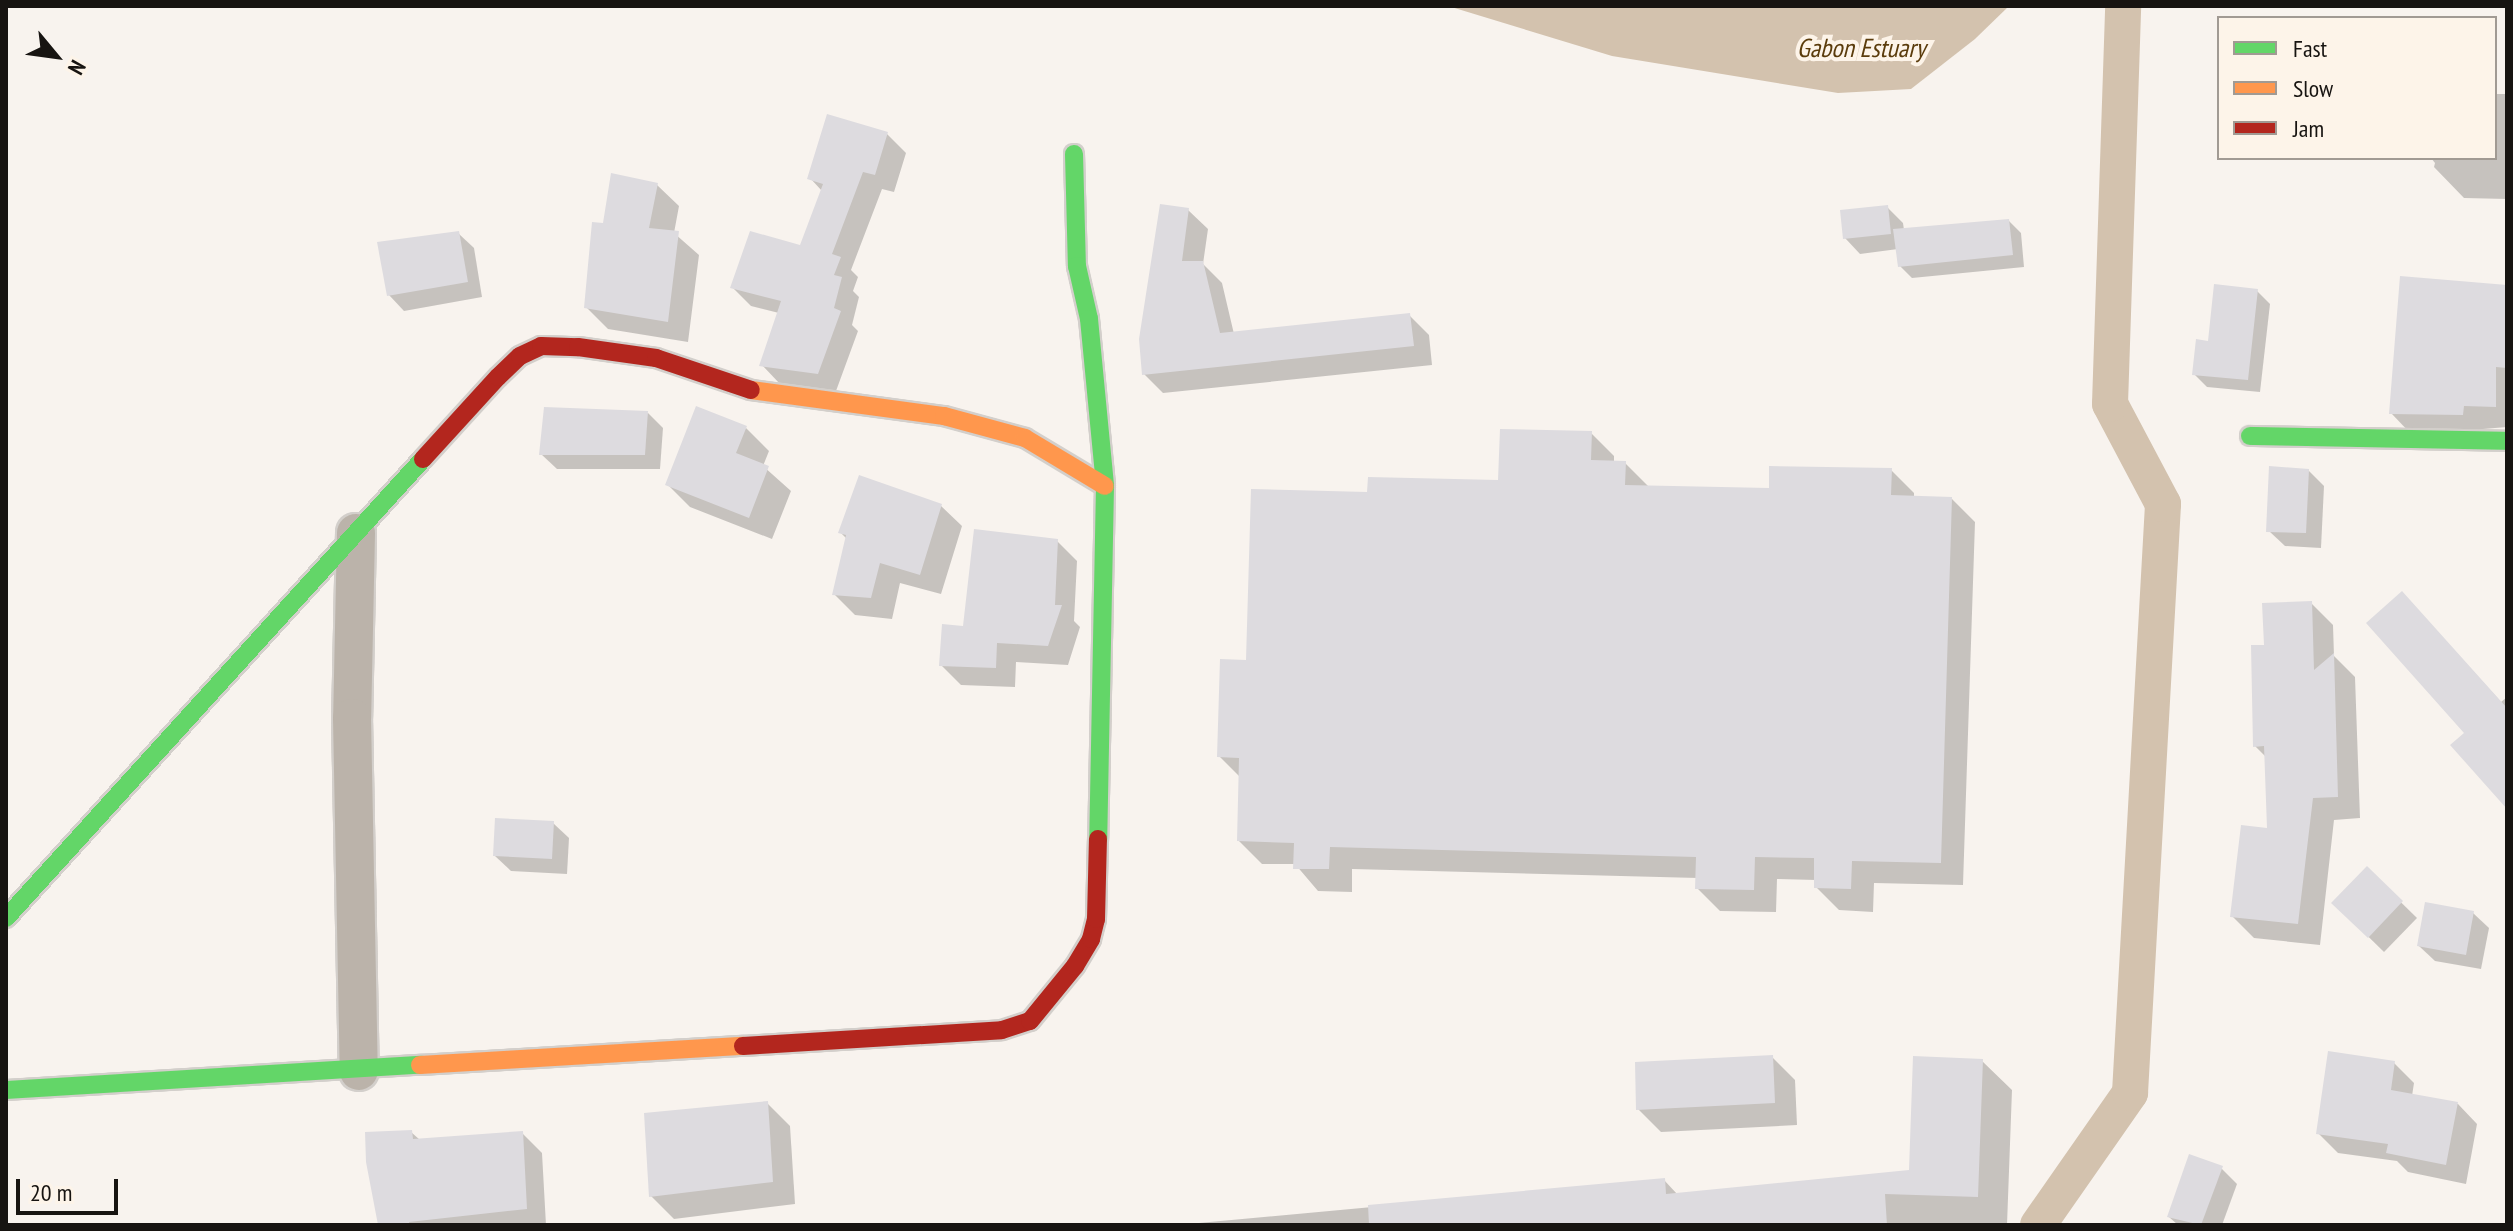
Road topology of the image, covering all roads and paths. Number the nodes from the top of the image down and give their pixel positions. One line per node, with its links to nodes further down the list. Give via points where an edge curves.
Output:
1 (1074, 154): 4 (street, via 1077,266 1089,319)
2 (2250, 436): 3 (street)
3 (2507, 441)
4 (1105, 486): 5 (street, via 1025,438 958,419 751,390 656,358 541,346 520,356 498,377); 7 (street, via 1096,919 1075,966 1030,1021 1002,1030)
5 (356, 533): 6 (street); 7 (street, via 352,718)
6 (6, 918)
7 (359, 1071): 8 (street)
8 (6, 1090)

